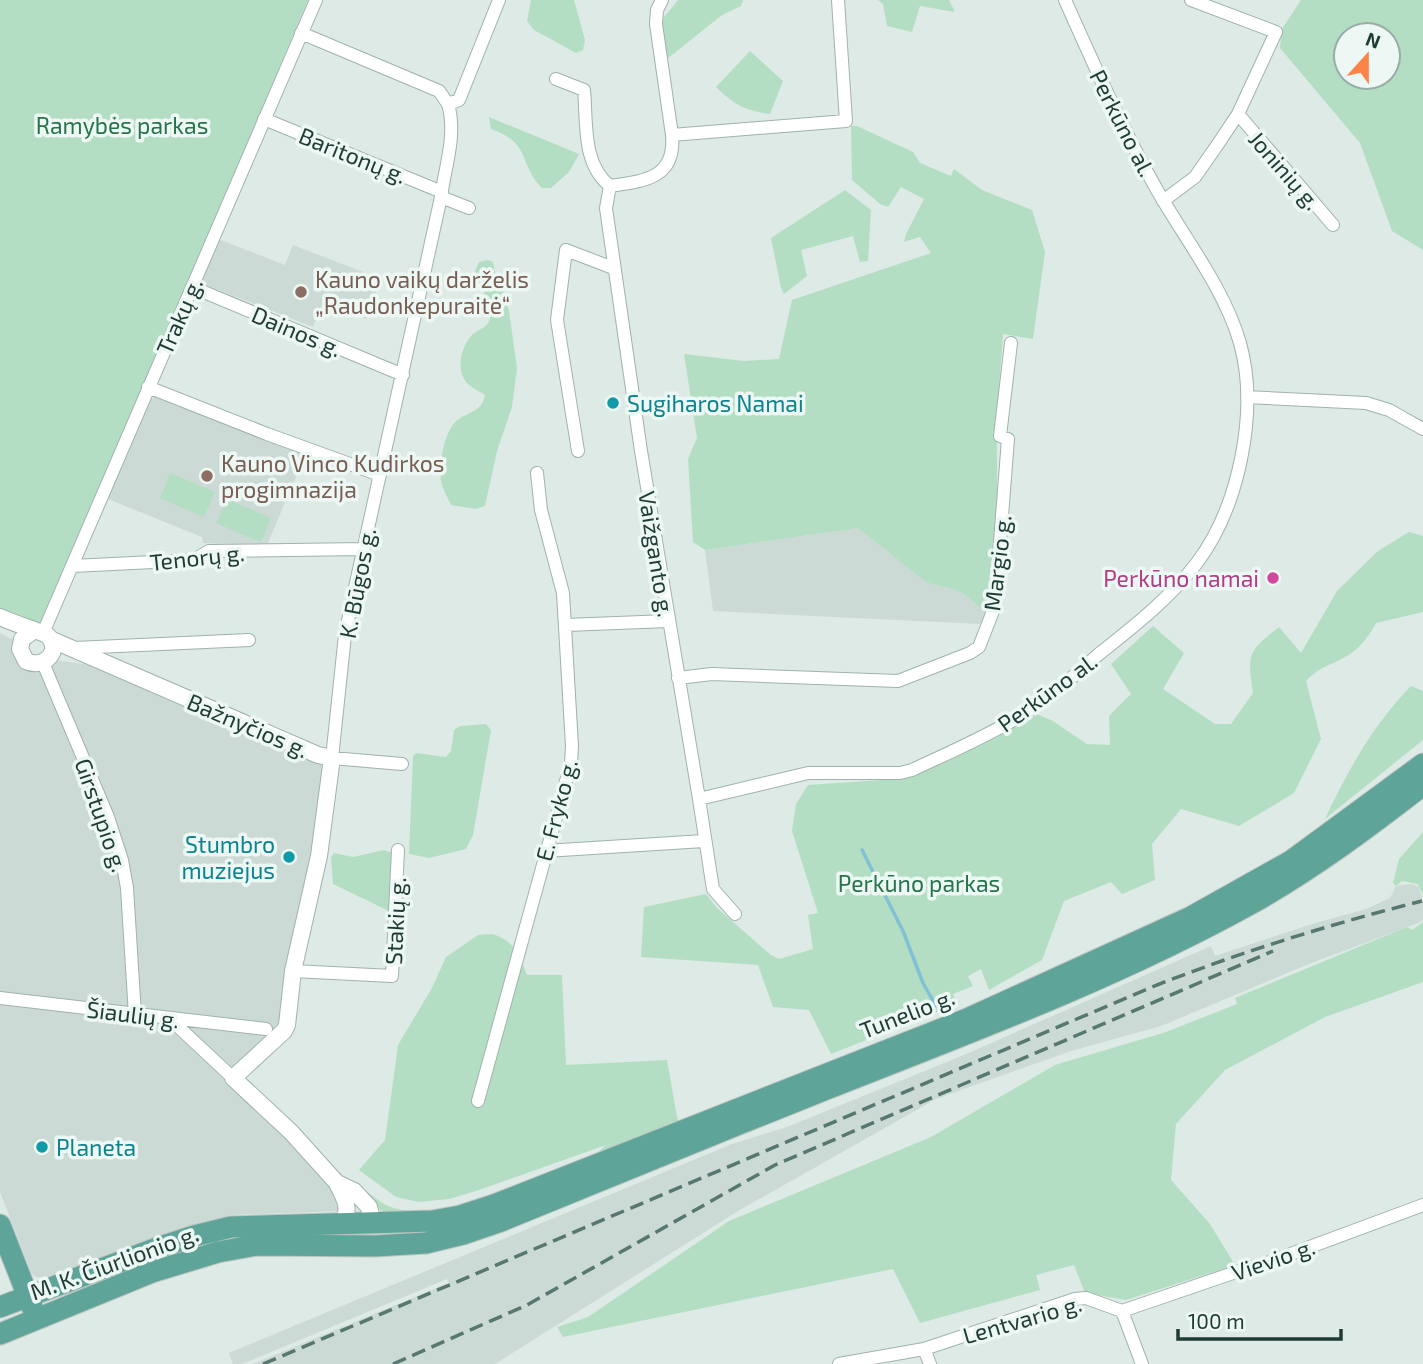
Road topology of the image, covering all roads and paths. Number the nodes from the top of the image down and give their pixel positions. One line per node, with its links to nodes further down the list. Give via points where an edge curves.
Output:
1 (316, 0): 7 (street, Trakų g.)
2 (499, 0): 9 (street, via 459,100)
3 (662, 0): 12 (street, via 656,24)
4 (838, 0): 12 (street, via 846,121)
5 (1065, 0): 15 (street, Perkūno al., via 1128,139)
6 (1191, 0): 10 (street, via 1276,32)
7 (302, 33): 9 (street, via 439,91); 11 (street, Trakų g.)
8 (556, 79): 13 (street, via 584,90 589,155)
9 (448, 104): 14 (street, K. Būgos g., via 451,144)
10 (1238, 114): 15 (street, via 1195,177); 17 (street, Joninių g.)
11 (264, 119): 14 (street, Baritonų g.); 19 (street, Trakų g.)
12 (672, 135): 13 (street, via 673,155 668,166 634,183)
13 (610, 186): 18 (street, Vaižganto g., via 606,208)
14 (442, 195): 16 (street, Baritonų g.); 21 (street, K. Būgos g.)
15 (1163, 201): 23 (street, Perkūno al., via 1197,254 1232,323)
16 (468, 208)
17 (1333, 225)
18 (613, 268): 25 (street, via 566,250 557,320); 31 (street, Vaižganto g.)
19 (192, 287): 21 (street, Dainos g.); 22 (street, Trakų g.)
20 (1011, 343): 38 (street, Margio g., via 1000,436 1008,439 995,606 979,647 898,681 712,674)
21 (403, 375): 27 (street, K. Būgos g.)
22 (148, 387): 27 (street); 29 (street, Trakų g.)
23 (1247, 397): 24 (street, via 1366,402); 43 (street, Perkūno al., via 1243,450 1220,524 1207,548 1170,593 1049,696 991,732 912,771 808,773)
24 (1423, 429)
25 (578, 451)
26 (537, 472): 32 (street, E. Fryko g.)
27 (380, 475): 28 (street, K. Būgos g.)
28 (363, 549): 29 (street, Tenorų g., via 209,551 194,560); 39 (street, K. Būgos g., via 345,635)
29 (72, 566): 35 (street, Trakų g.)
30 (0, 617): 35 (street, Bažnyčios g.)
31 (668, 621): 32 (street); 38 (street, Vaižganto g.)
32 (566, 625): 46 (street, E. Fryko g., via 571,763)
33 (0, 628): 35 (street, Bažnyčios g.)
34 (249, 640): 36 (street, Bažnyčios g.)
35 (41, 643): 36 (street, Bažnyčios g.); 37 (street, Bažnyčios g., via 66,657); 50 (street, Girstupio g., via 122,860)
36 (74, 648): 37 (street, Bažnyčios g.)
37 (100, 662): 39 (street, Bažnyčios g.)
38 (678, 678): 43 (street, Vaižganto g.)
39 (332, 758): 40 (street, Bažnyčios g.); 48 (street, K. Būgos g., via 319,856)
40 (402, 764)
41 (1423, 764): 58 (main road, Tunelio g., via 1331,834 1232,896 1021,996 494,1205 432,1222)
42 (1423, 785): 60 (main road, Tunelio g., via 1367,828 1255,901 1036,1005 483,1228 426,1243)
43 (699, 799): 44 (street, Vaižganto g.)
44 (704, 841): 46 (street); 47 (street, Vaižganto g., via 713,889)
45 (398, 850): 48 (street, Stakių g., via 392,976)
46 (545, 851): 54 (street, E. Fryko g.)
47 (735, 914)
48 (293, 971): 53 (street, K. Būgos g., via 284,1031)
49 (0, 998): 50 (street, Šiaulių g.)
50 (135, 1015): 51 (street, Šiaulių g.)
51 (170, 1019): 52 (street, Šiaulių g.); 53 (street)
52 (266, 1029)
53 (233, 1078): 55 (street)
54 (478, 1101)
55 (337, 1183): 57 (street, via 348,1206); 58 (street, via 354,1191 369,1207)
56 (1423, 1205): 65 (street, Vievio g., via 1264,1265)
57 (343, 1223): 58 (main road, M. K. Čiurlionio g.); 61 (main road, M. K. Čiurlionio g., via 231,1227)
58 (373, 1223): 60 (main road)
59 (0, 1225): 62 (main road)
60 (375, 1247): 63 (main road, M. K. Čiurlionio g., via 240,1247 173,1264)
61 (69, 1281): 62 (main road, M. K. Čiurlionio g.); 63 (main road)
62 (27, 1297): 64 (main road, M. K. Čiurlionio g.); 66 (main road)
63 (78, 1303): 66 (main road, M. K. Čiurlionio g.)
64 (0, 1307)
65 (1122, 1311): 68 (street, Lentvario g., via 1095,1300 1075,1299); 71 (street)
66 (36, 1319): 67 (main road, M. K. Čiurlionio g.)
67 (0, 1334)
68 (924, 1349): 69 (street, Lentvario g.); 70 (street)
69 (839, 1364)
70 (930, 1364)
71 (1142, 1364)

